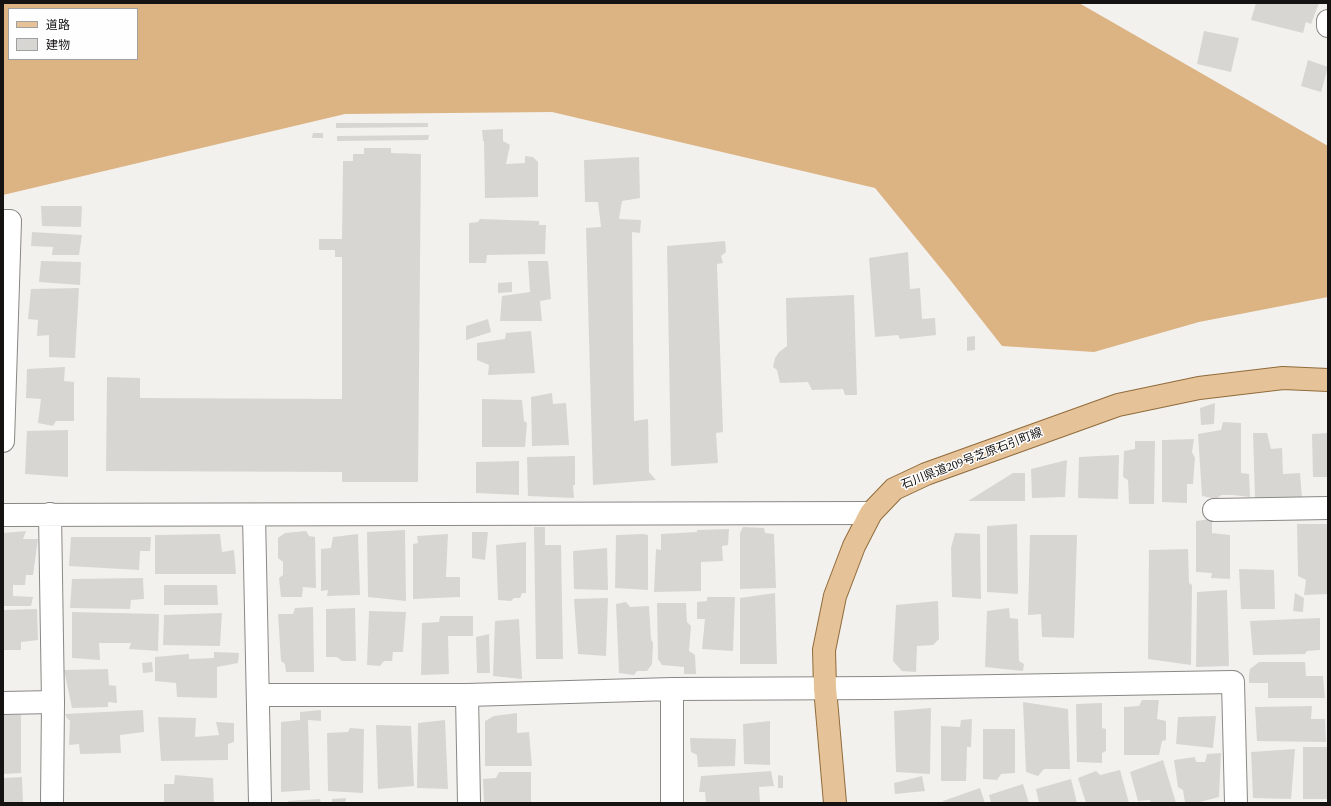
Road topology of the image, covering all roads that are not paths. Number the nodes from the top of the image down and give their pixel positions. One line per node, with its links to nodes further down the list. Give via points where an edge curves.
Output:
1 (1328, 21): 2 (street)
2 (1328, 26)
3 (3, 221): 5 (street, via 10,221)
4 (1328, 380): 9 (main road, 石川県道209号芝原石引町線, via 1283,378 1199,388 1118,404 894,488)
5 (3, 441)
6 (1328, 508): 7 (street)
7 (1214, 510)
8 (50, 514): 10 (street); 11 (street); 16 (street)
9 (871, 514): 11 (street); 12 (main road, 石川県道209号芝原石引町線, via 854,546 835,596 824,650)
10 (3, 515)
11 (254, 515): 14 (street)
12 (825, 688): 13 (street); 22 (main road, 石川県道209号芝原石引町線); 23 (street, via 1233,682)
13 (672, 689): 15 (street); 21 (street)
14 (258, 695): 15 (street); 19 (street)
15 (467, 695): 20 (street)
16 (53, 702): 17 (street); 18 (street)
17 (3, 703)
18 (52, 803)
19 (260, 803)
20 (469, 803)
21 (672, 803)
22 (835, 803)
23 (1236, 803)

